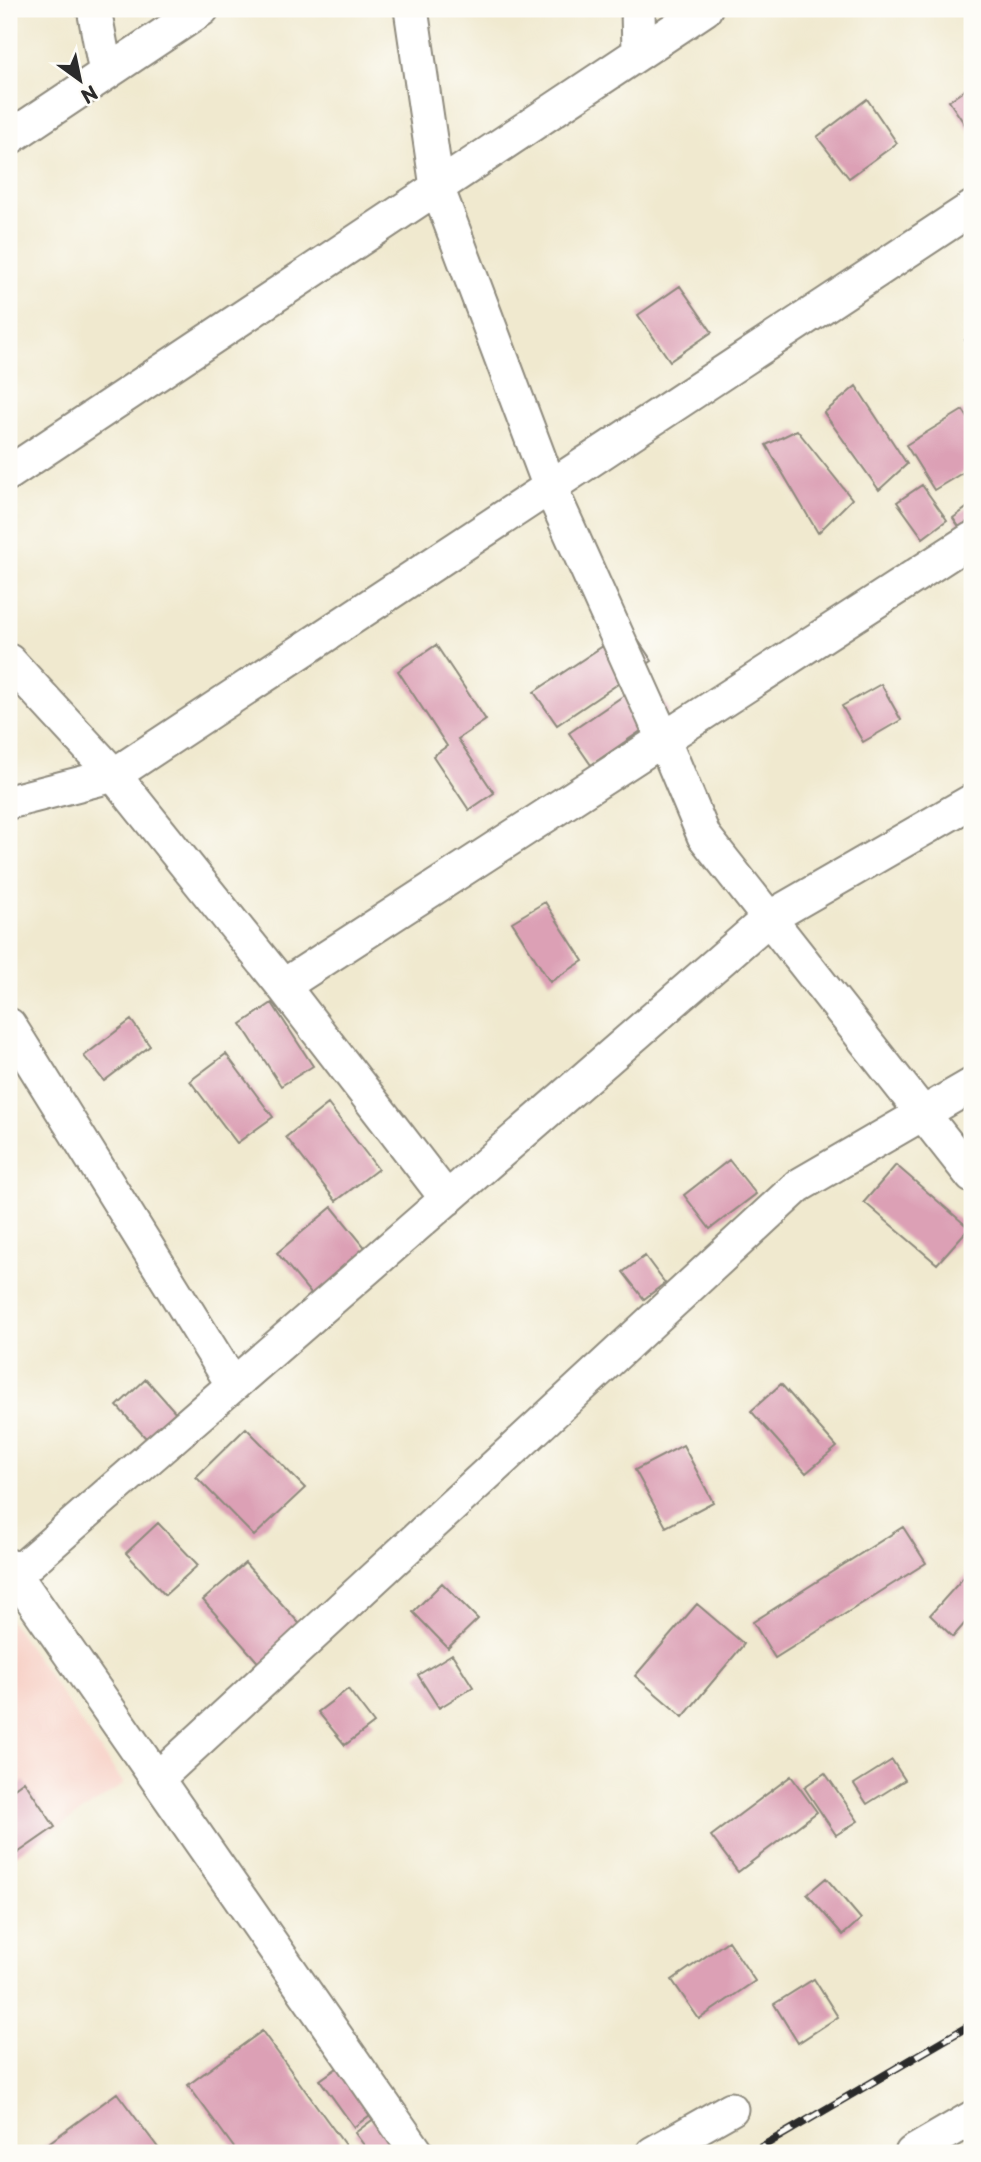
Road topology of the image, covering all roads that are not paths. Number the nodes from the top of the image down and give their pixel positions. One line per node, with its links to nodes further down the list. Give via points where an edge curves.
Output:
1 (94, 9): 7 (street)
2 (202, 9): 7 (street)
3 (411, 9): 9 (street)
4 (638, 9): 6 (street)
5 (705, 9): 6 (street)
6 (639, 53): 9 (street)
7 (106, 73): 8 (street)
8 (9, 138)
9 (437, 187): 11 (street); 12 (street)
10 (972, 208): 12 (street)
11 (9, 473)
12 (551, 486): 15 (street); 16 (street)
13 (972, 539): 15 (street)
14 (9, 661): 16 (street)
15 (663, 738): 19 (street, via 704,836); 20 (street)
16 (114, 775): 18 (street); 20 (street)
17 (972, 801): 19 (street)
18 (9, 802)
19 (769, 918): 23 (street); 25 (street)
20 (283, 986): 25 (street)
21 (9, 1025): 26 (street)
22 (972, 1085): 23 (street)
23 (923, 1114): 24 (street); 28 (street, via 798,1186)
24 (972, 1176)
25 (447, 1199): 26 (street)
26 (233, 1385): 27 (street)
27 (12, 1570): 28 (street)
28 (158, 1778): 31 (street)
29 (731, 2109): 32 (street)
30 (972, 2118): 33 (street)
31 (417, 2153)
32 (653, 2153)
33 (912, 2153)

